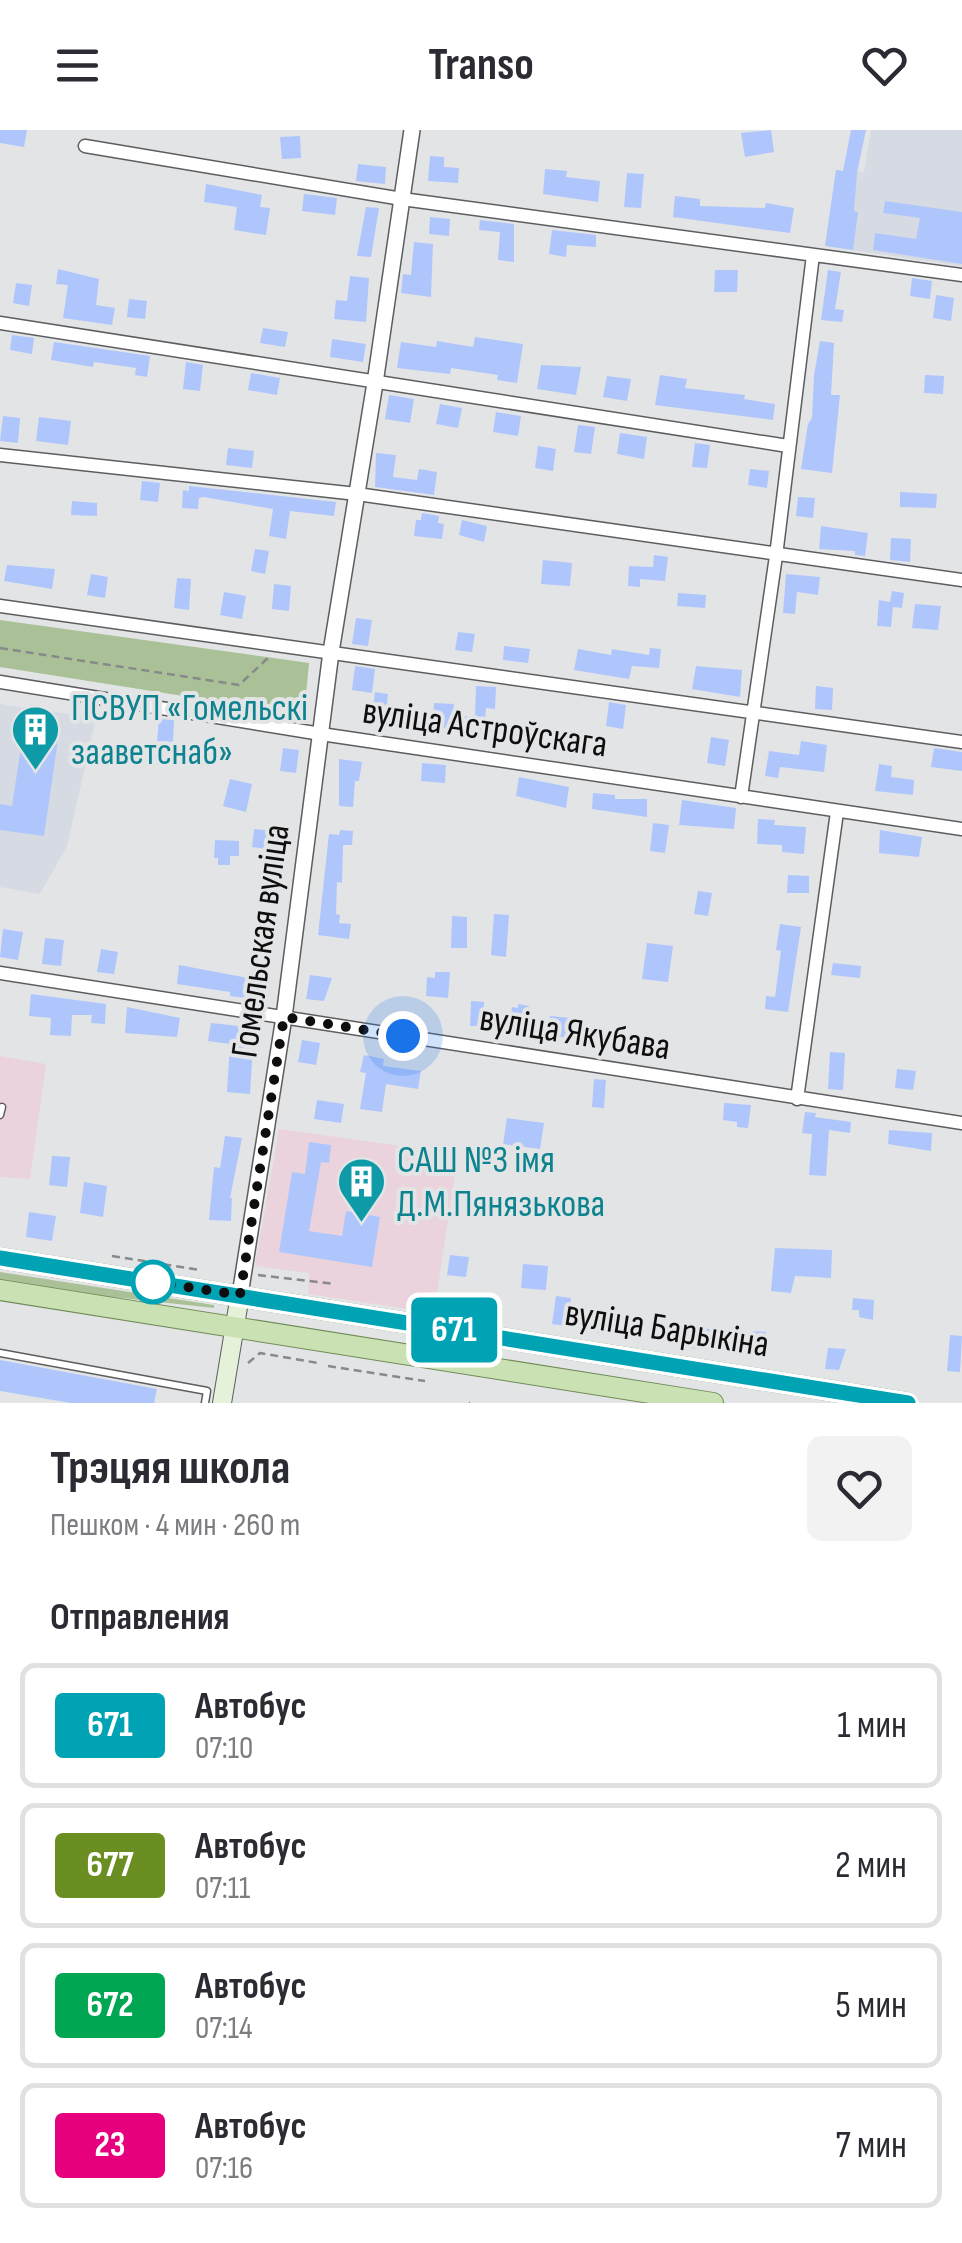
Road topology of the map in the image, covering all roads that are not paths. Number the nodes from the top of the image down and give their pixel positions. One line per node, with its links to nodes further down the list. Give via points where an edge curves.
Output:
1 (412, 130): 3 (street, Гомельская вуліца)
2 (85, 146): 3 (street)
3 (402, 199): 4 (street); 7 (street, Гомельская вуліца)
4 (813, 254): 5 (street); 8 (street)
5 (962, 275)
6 (0, 323): 7 (street)
7 (376, 382): 8 (street); 10 (street, Гомельская вуліца)
8 (788, 446): 11 (street)
9 (0, 454): 10 (street)
10 (356, 494): 11 (street); 14 (street, Гомельская вуліца)
11 (776, 556): 12 (street); 16 (street)
12 (962, 580)
13 (0, 606): 14 (street, вуліца Астроўскага)
14 (331, 652): 16 (street, вуліца Астроўскага); 17 (street, Гомельская вуліца)
15 (0, 682): 17 (street, вуліца Астроўскага)
16 (753, 711): 18 (street, вуліца Астроўскага); 19 (street)
17 (321, 734): 19 (street, вуліца Астроўскага); 23 (street, Гомельская вуліца)
18 (962, 742)
19 (741, 797): 20 (street, вуліца Астроўскага)
20 (838, 812): 21 (street, вуліца Астроўскага); 24 (street)
21 (962, 830)
22 (0, 973): 23 (street, вуліца Якубава)
23 (284, 1017): 24 (street, вуліца Якубава); 28 (street, Гомельская вуліца)
24 (797, 1099): 25 (street, вуліца Якубава)
25 (962, 1123)
26 (0, 1258): 28 (main road, вуліца Барыкіна)
27 (0, 1290): 29 (main road, вуліца Барыкіна)
28 (240, 1295): 29 (main road, Гомельская вуліца); 34 (main road, вуліца Барыкіна)
29 (234, 1328): 32 (main road, Гомельская вуліца); 33 (main road, вуліца Барыкіна)
30 (0, 1353): 31 (lane, via 207,1391)
31 (205, 1403)
32 (222, 1403)
33 (713, 1403)
34 (908, 1403)

